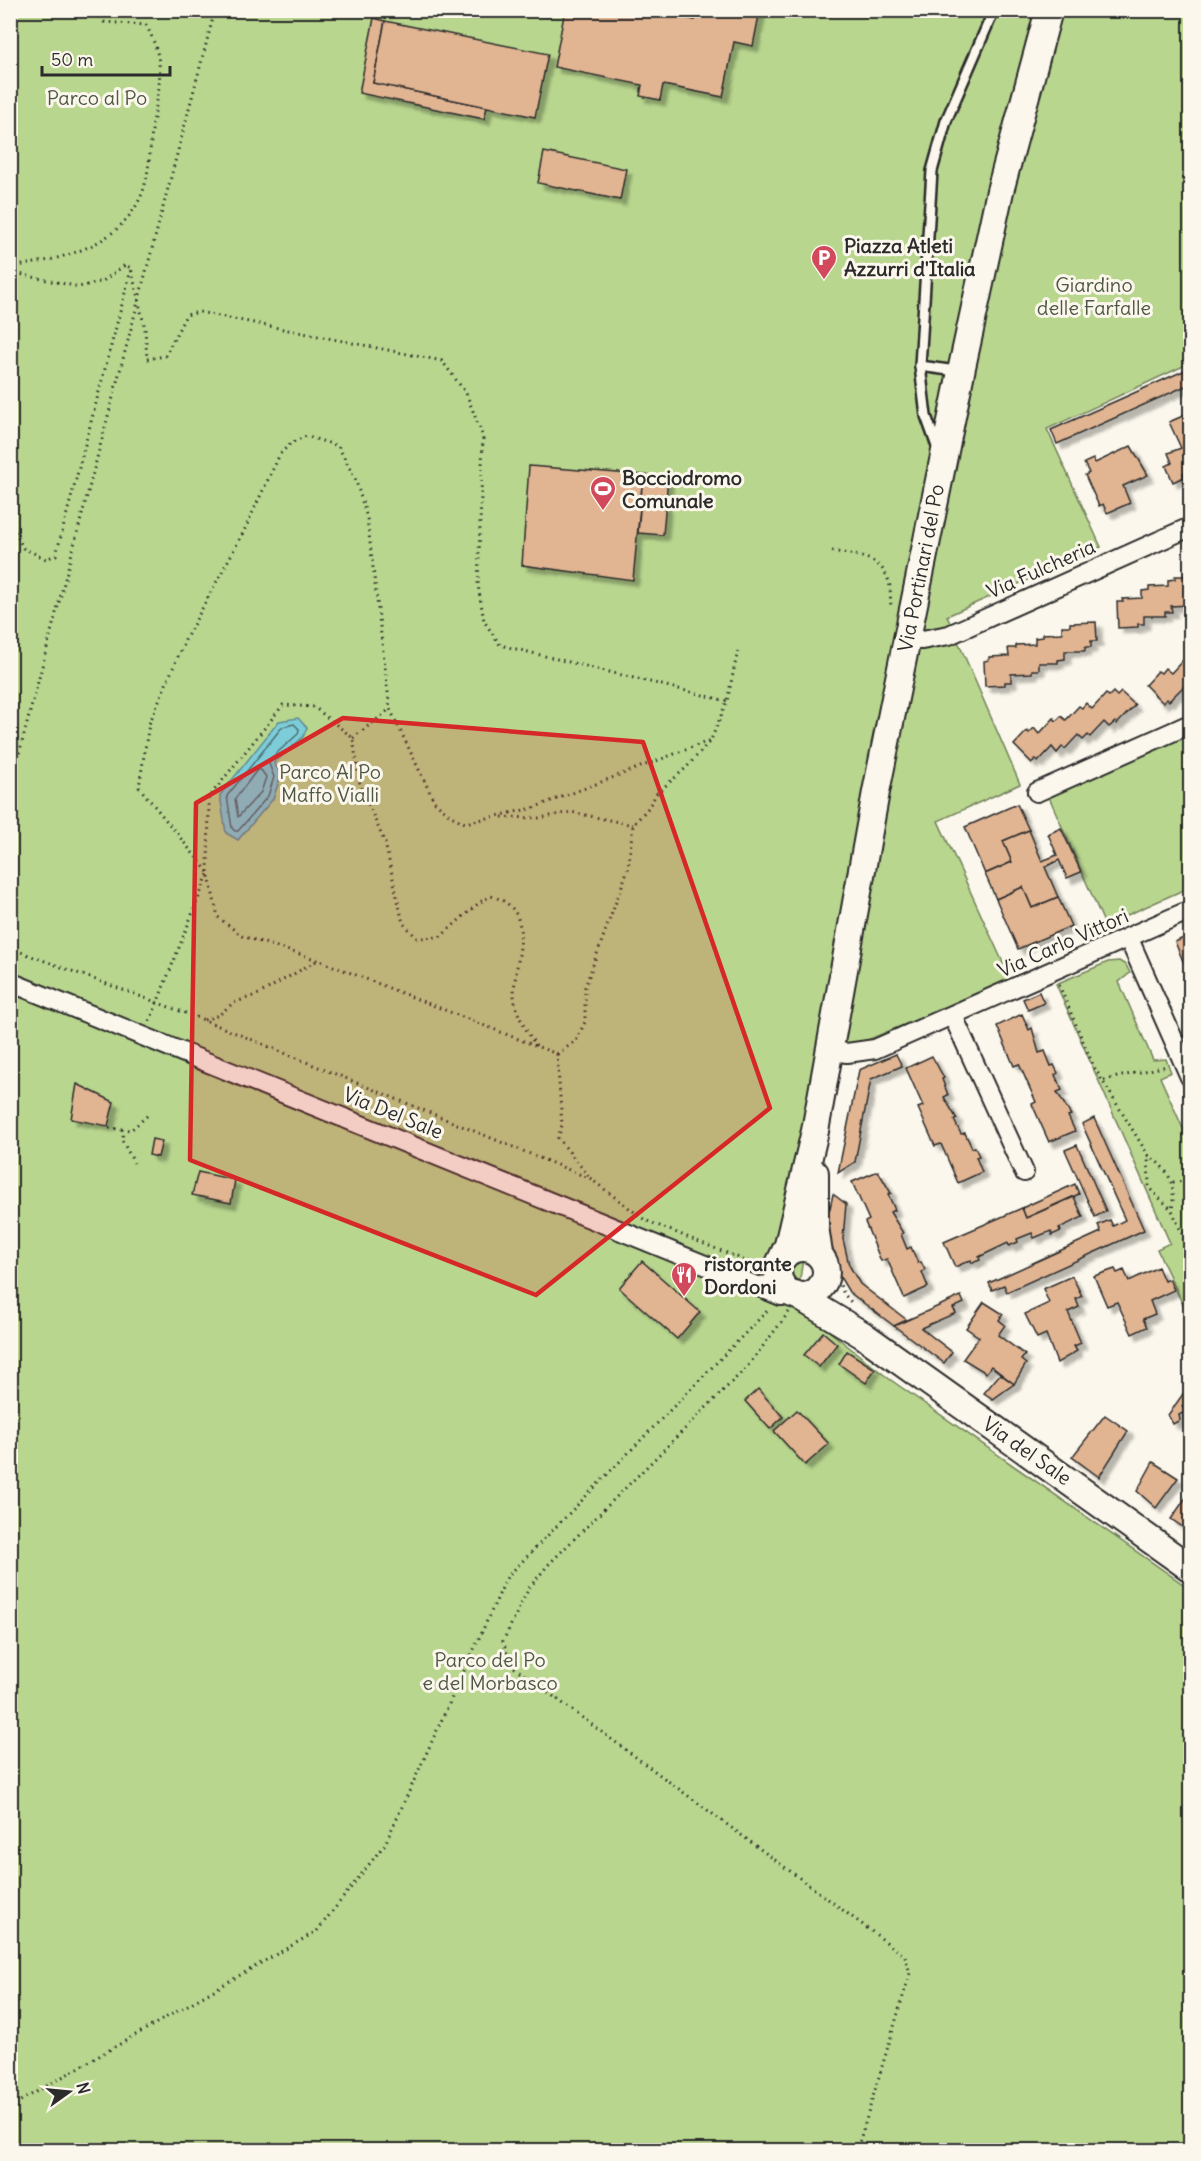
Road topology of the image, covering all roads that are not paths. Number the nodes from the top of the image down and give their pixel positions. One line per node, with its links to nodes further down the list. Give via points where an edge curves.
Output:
1 (994, 10): 3 (lane, via 946,121 932,171)
2 (1048, 10): 4 (street, Via Portinari del Po, via 1000,191)
3 (920, 366): 4 (lane, via 950,370); 5 (lane, via 926,416)
4 (962, 367): 5 (street, Via Portinari del Po)
5 (943, 461): 7 (street, Via Portinari del Po)
6 (1191, 527): 7 (street, Via Fulcheria, via 949,635)
7 (907, 638): 14 (street, Via Portinari del Po)
8 (1191, 724): 9 (street)
9 (1037, 792)
10 (1191, 910): 11 (street, Via Carlo Vittori)
11 (1129, 939): 13 (street, Via Carlo Vittori); 15 (street)
12 (10, 982): 19 (street, Via Del Sale)
13 (953, 1016): 14 (street, Via Carlo Vittori, via 875,1049); 17 (street)
14 (829, 1051): 16 (street, Via Portinari del Po)
15 (1191, 1077)
16 (815, 1131): 18 (street, Via Portinari del Po, via 815,1226); 19 (street, Via Portinari del Po)
17 (1024, 1172)
18 (825, 1266): 19 (street, via 817,1291 803,1296); 19 (street, via 806,1248 790,1251); 20 (street, Via del Sale, via 826,1292 832,1306)
19 (780, 1283): 20 (street, Via del Sale)
20 (863, 1335): 21 (street, Via del Sale)
21 (1191, 1568)

